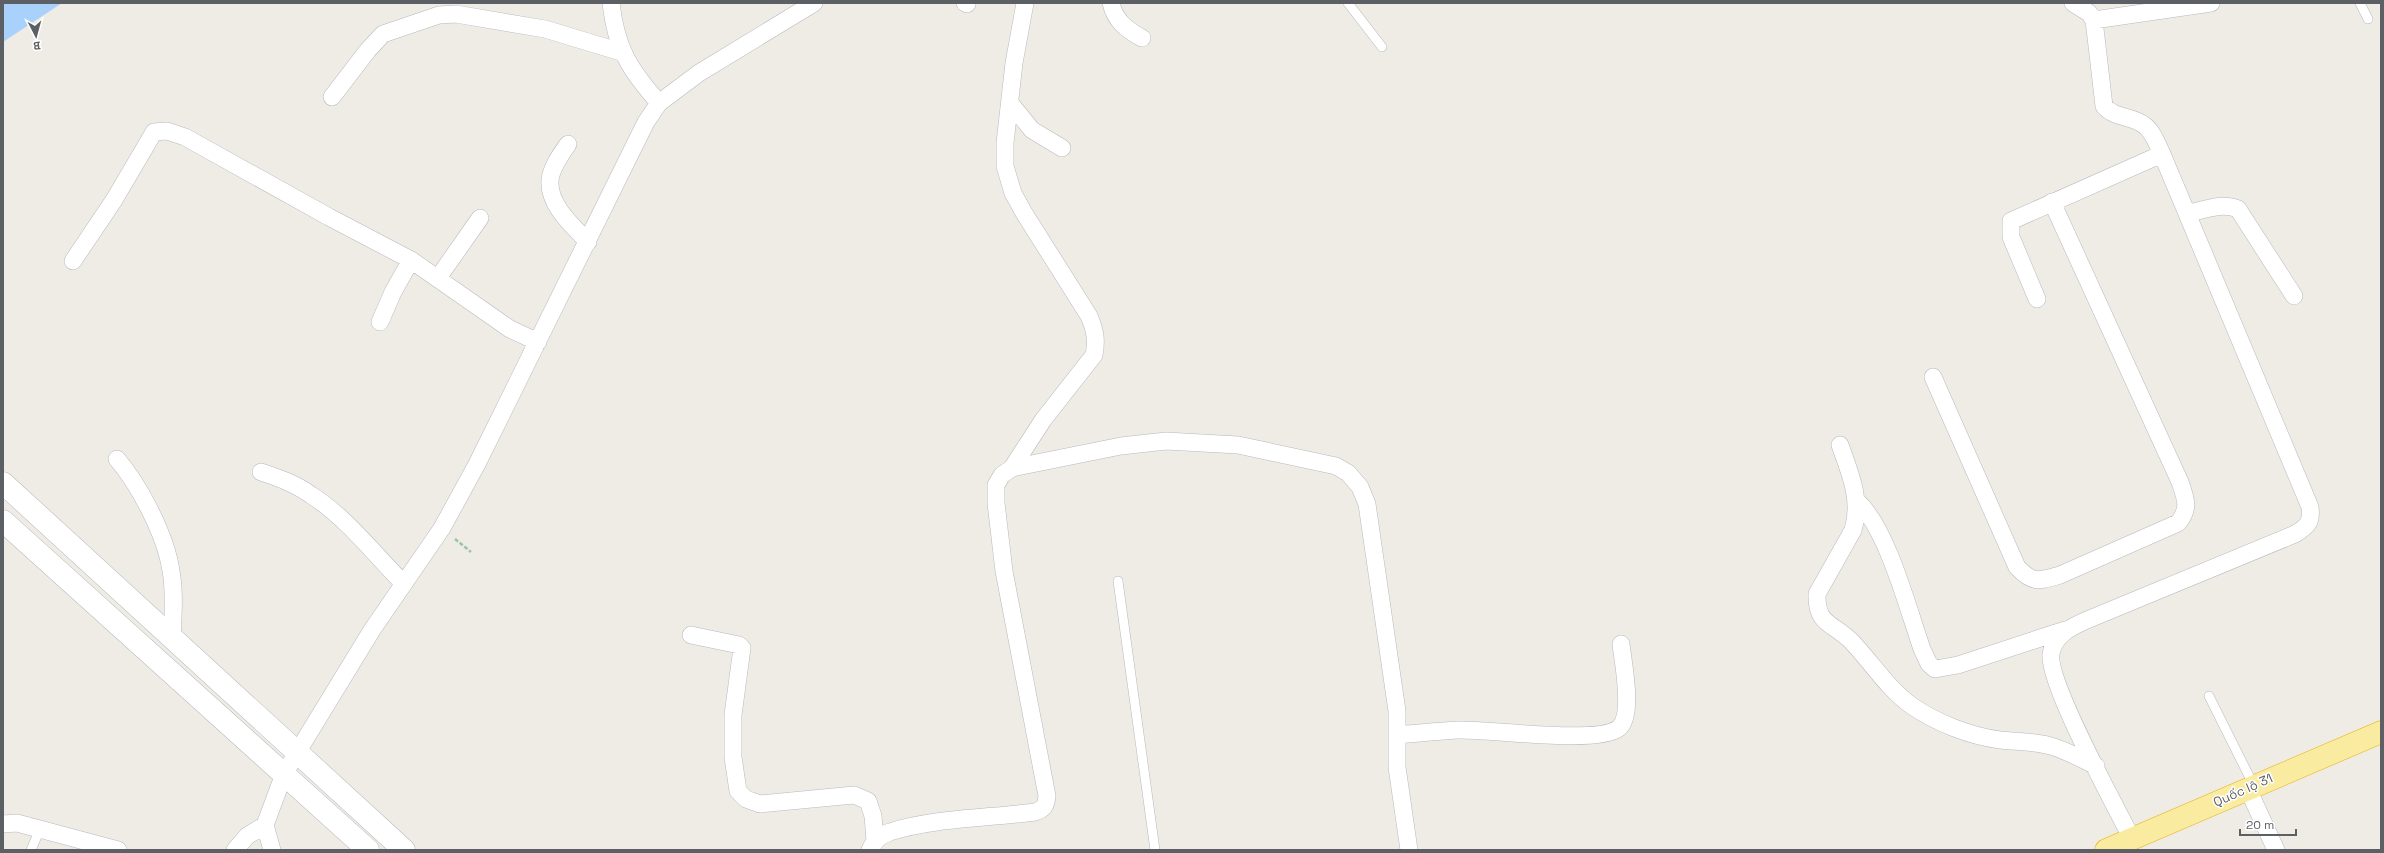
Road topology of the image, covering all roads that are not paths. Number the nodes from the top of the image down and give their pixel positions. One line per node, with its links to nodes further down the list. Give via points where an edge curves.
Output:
1 (611, 3): 13 (street, via 613,23)
2 (814, 3): 15 (street, via 699,73)
3 (1025, 3): 16 (street)
4 (1112, 3): 11 (street, via 1117,19 1127,30)
5 (1348, 3): 12 (lane)
6 (2073, 3): 10 (street)
7 (2211, 3): 10 (street)
8 (2360, 3): 9 (lane)
9 (2368, 19)
10 (2094, 20): 19 (street, via 2104,106 2110,113 2134,119 2145,125)
11 (1142, 38)
12 (1382, 47)
13 (621, 52): 14 (street, via 545,29 456,14 439,15 383,34); 15 (street, via 640,81)
14 (332, 97)
15 (659, 103): 23 (street, via 646,122)
16 (1010, 103): 18 (street, via 1032,130); 34 (street, via 1005,166 1013,193 1089,316 1097,342 1094,355 1043,420)
17 (568, 144): 23 (street, via 550,180 553,198 565,218)
18 (1062, 148)
19 (2162, 154): 20 (street); 21 (street)
20 (2052, 202): 28 (street, via 2011,221 2010,228); 31 (street, via 2180,482 2187,503 2185,515 2178,523 2060,575 2040,581 2028,578 2014,560)
21 (2189, 213): 27 (street, via 2215,207 2232,206 2238,209); 41 (street, via 2275,420 2312,517 2308,525 2295,534)
22 (480, 218): 26 (street)
23 (588, 242): 30 (street)
24 (412, 260): 25 (street, via 328,217 185,137 167,131 154,132 114,200); 26 (street); 29 (street, via 393,292)
25 (73, 261)
26 (438, 278): 30 (street, via 510,329)
27 (2294, 296)
28 (2037, 299)
29 (380, 322)
30 (538, 342): 40 (street, via 442,528)
31 (1933, 377)
32 (1840, 445): 37 (street)
33 (117, 459): 43 (street, via 134,479 157,525 171,570)
34 (1012, 468): 47 (street, via 1122,446 1166,441 1238,445 1336,466 1348,473 1360,487 1367,504 1376,556); 56 (street, via 1002,475 996,485 996,502 1004,570 1047,796 1046,804 1035,812 938,823 889,832)
35 (261, 472): 40 (street, via 291,483 330,509)
36 (3, 483): 43 (street)
37 (1857, 501): 41 (street, via 1866,509 1882,538 1922,649 1935,670); 49 (street, via 1853,530 1817,594 1817,606 1821,617 1850,639 1893,691 1938,720 1998,740 2054,747)
38 (3, 520): 50 (street)
39 (1118, 581): 63 (lane)
40 (404, 584): 48 (street, via 372,630)
41 (2068, 630): 49 (street, via 2056,641 2051,655 2057,684)
42 (691, 635): 56 (street, via 739,645 742,648 733,715 733,757 738,791 746,799 760,804 854,796 868,801 873,816)
43 (172, 638): 48 (street)
44 (1621, 644): 47 (street, via 1627,702 1625,717 1620,727 1607,733 1547,734 1460,730)
45 (2209, 696): 51 (lane)
46 (2381, 732): 51 (highway, Quốc lộ 31)
47 (1398, 735): 64 (street, via 1397,767)
48 (298, 752): 50 (street); 62 (street)
49 (2096, 766): 55 (street)
50 (284, 774): 53 (street); 61 (street)
51 (2251, 787): 55 (highway, Quốc lộ 31); 66 (street)
52 (3, 824): 54 (street, via 17,823)
53 (265, 825): 59 (street, via 247,836); 60 (street)
54 (40, 829): 57 (lane); 58 (street)
55 (2132, 839): 65 (highway, Quốc lộ 31)
56 (872, 845)
57 (31, 850)
58 (118, 850)
59 (235, 850)
60 (272, 850)
61 (368, 850)
62 (404, 850)
63 (1155, 850)
64 (1409, 850)
65 (2106, 850)
66 (2276, 850)

